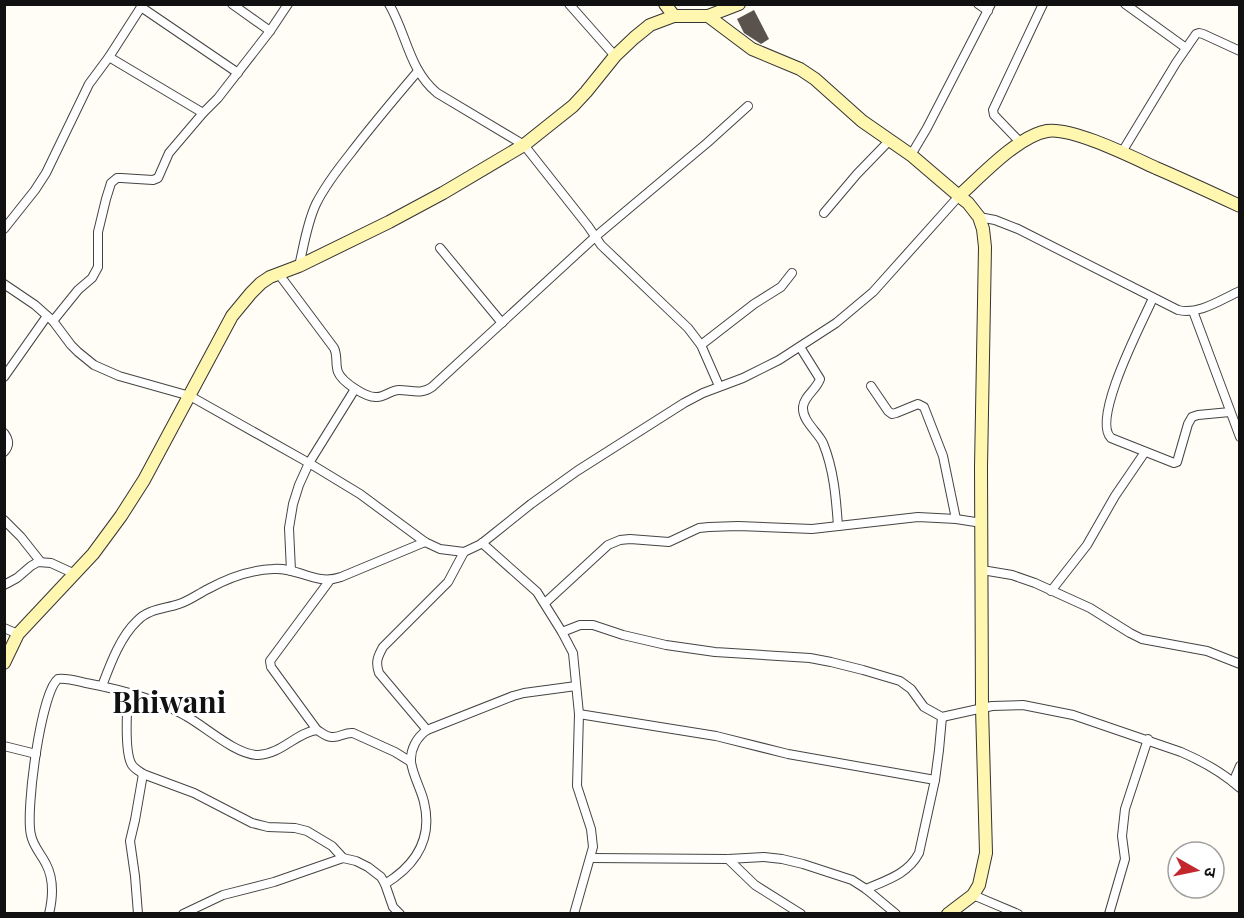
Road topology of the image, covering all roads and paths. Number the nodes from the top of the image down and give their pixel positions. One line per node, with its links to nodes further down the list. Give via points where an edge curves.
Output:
1 (232, 4): 13 (street)
2 (288, 4): 13 (street)
3 (389, 4): 18 (street)
4 (569, 4): 16 (street)
5 (739, 4): 12 (street)
6 (978, 4): 11 (street)
7 (1043, 4): 23 (street, via 993,110 994,116)
8 (1125, 4): 14 (street)
9 (142, 6): 17 (street); 19 (street)
10 (669, 8): 12 (street); 16 (street)
11 (990, 8): 26 (street)
12 (708, 16): 22 (street, via 752,49 815,79)
13 (270, 31): 19 (street)
14 (1186, 48): 15 (street, via 1199,33); 25 (street)
15 (1239, 51)
16 (615, 56): 24 (street, via 573,106)
17 (109, 57): 21 (street); 31 (street, via 89,84 46,173)
18 (418, 71): 24 (street, via 438,93); 34 (street, via 323,191 309,223)
19 (238, 73): 21 (street)
20 (748, 106): 32 (street)
21 (203, 113): 41 (street, via 169,153 156,179 117,178 111,183 98,232 98,267 92,278)
22 (889, 141): 26 (street); 29 (street)
23 (1021, 143): 25 (street, via 1046,131 1063,132); 27 (street)
24 (524, 145): 32 (street); 34 (street, via 443,193)
25 (1122, 152): 28 (street)
26 (911, 156): 27 (street)
27 (959, 196): 30 (street); 44 (street, via 860,305)
28 (1239, 206)
29 (824, 213)
30 (979, 216): 39 (street, via 1017,228); 58 (street, via 985,247)
31 (4, 229)
32 (595, 237): 42 (street); 43 (street, via 683,322)
33 (440, 248): 42 (street)
34 (299, 266): 35 (street)
35 (278, 273): 48 (street, via 334,348 339,373); 49 (street, via 261,283 232,316)
36 (792, 273): 43 (street, via 781,286)
37 (4, 284): 41 (street)
38 (1239, 291): 40 (street)
39 (1153, 298): 40 (street, via 1178,310); 54 (street, via 1113,389 1106,427 1111,438)
40 (1193, 311): 50 (street)
41 (50, 318): 45 (street); 49 (street, via 71,345 94,365)
42 (502, 322): 48 (street, via 425,392 397,390 374,398)
43 (701, 345): 46 (street)
44 (800, 348): 46 (street); 59 (street, via 820,380 803,411 829,460)
45 (4, 377)
46 (719, 386): 61 (street, via 684,403 577,471)
47 (871, 386): 56 (street, via 892,414 918,404 926,409 943,456)
48 (355, 389): 55 (street)
49 (190, 396): 55 (street); 66 (street, via 121,516)
50 (1230, 412): 52 (street); 54 (street, via 1192,417 1177,462)
51 (4, 433): 53 (street, via 9,442)
52 (1239, 437)
53 (4, 452)
54 (1145, 452): 69 (street, via 1087,545)
55 (309, 464): 60 (street, via 360,494); 65 (street, via 290,520)
56 (956, 519): 58 (street); 59 (street, via 905,518)
57 (4, 520): 63 (street)
58 (982, 523): 64 (street)
59 (838, 526): 70 (street, via 709,527 673,541 621,540 608,545)
60 (425, 542): 62 (street, via 440,549); 67 (street)
61 (482, 543): 62 (street); 70 (street)
62 (464, 552): 83 (street, via 448,582 383,646 378,656 379,673)
63 (40, 561): 66 (street); 68 (street)
64 (982, 570): 69 (street, via 1023,578); 79 (street)
65 (291, 571): 67 (street); 76 (street, via 275,568 237,575 180,604 144,615 129,629)
66 (75, 574): 73 (street)
67 (330, 580): 82 (street, via 270,661)
68 (4, 585)
69 (1051, 591): 75 (street, via 1090,608 1142,639 1207,651)
70 (545, 603): 72 (street)
71 (4, 628): 73 (street)
72 (562, 632): 77 (street, via 573,653); 81 (street, via 593,625 666,645 821,660 863,669 900,681 924,707)
73 (18, 634): 74 (street)
74 (4, 663)
75 (1239, 664)
76 (102, 686): 78 (street); 86 (street, via 56,680)
77 (576, 686): 80 (street); 83 (street, via 513,696)
78 (128, 694): 82 (street, via 175,710 251,754 272,752); 89 (street, via 130,760)
79 (982, 708): 81 (street); 84 (street, via 1015,704 1050,710); 97 (street, via 986,853)
80 (579, 714): 90 (street, via 716,736 788,754); 93 (street, via 577,779 593,838)
81 (942, 717): 90 (street)
82 (317, 730): 87 (street, via 330,737 353,733)
83 (427, 730): 87 (street, via 417,739)
84 (1148, 740): 91 (street, via 1195,758); 109 (street, via 1125,809 1125,859)
85 (4, 747): 86 (street)
86 (36, 754): 100 (street, via 29,822 35,846 49,871)
87 (411, 762): 95 (street, via 426,813 425,837 416,857)
88 (1239, 766): 91 (street)
89 (143, 774): 92 (street, via 182,787 252,823 307,831); 101 (street, via 130,841)
90 (935, 780): 96 (street, via 917,858 902,873)
91 (1236, 785)
92 (343, 858): 95 (street, via 369,867); 102 (street, via 223,895)
93 (591, 858): 94 (street); 104 (street)
94 (728, 859): 96 (street, via 782,859 841,876); 99 (street)
95 (385, 884): 98 (street)
96 (866, 889): 106 (street)
97 (973, 895): 107 (street); 108 (street)
98 (390, 910): 103 (street)
99 (788, 910): 105 (street)
100 (49, 914)
101 (138, 914)
102 (183, 914)
103 (400, 914)
104 (574, 914)
105 (801, 914)
106 (896, 914)
107 (948, 914)
108 (1018, 914)
109 (1110, 914)

